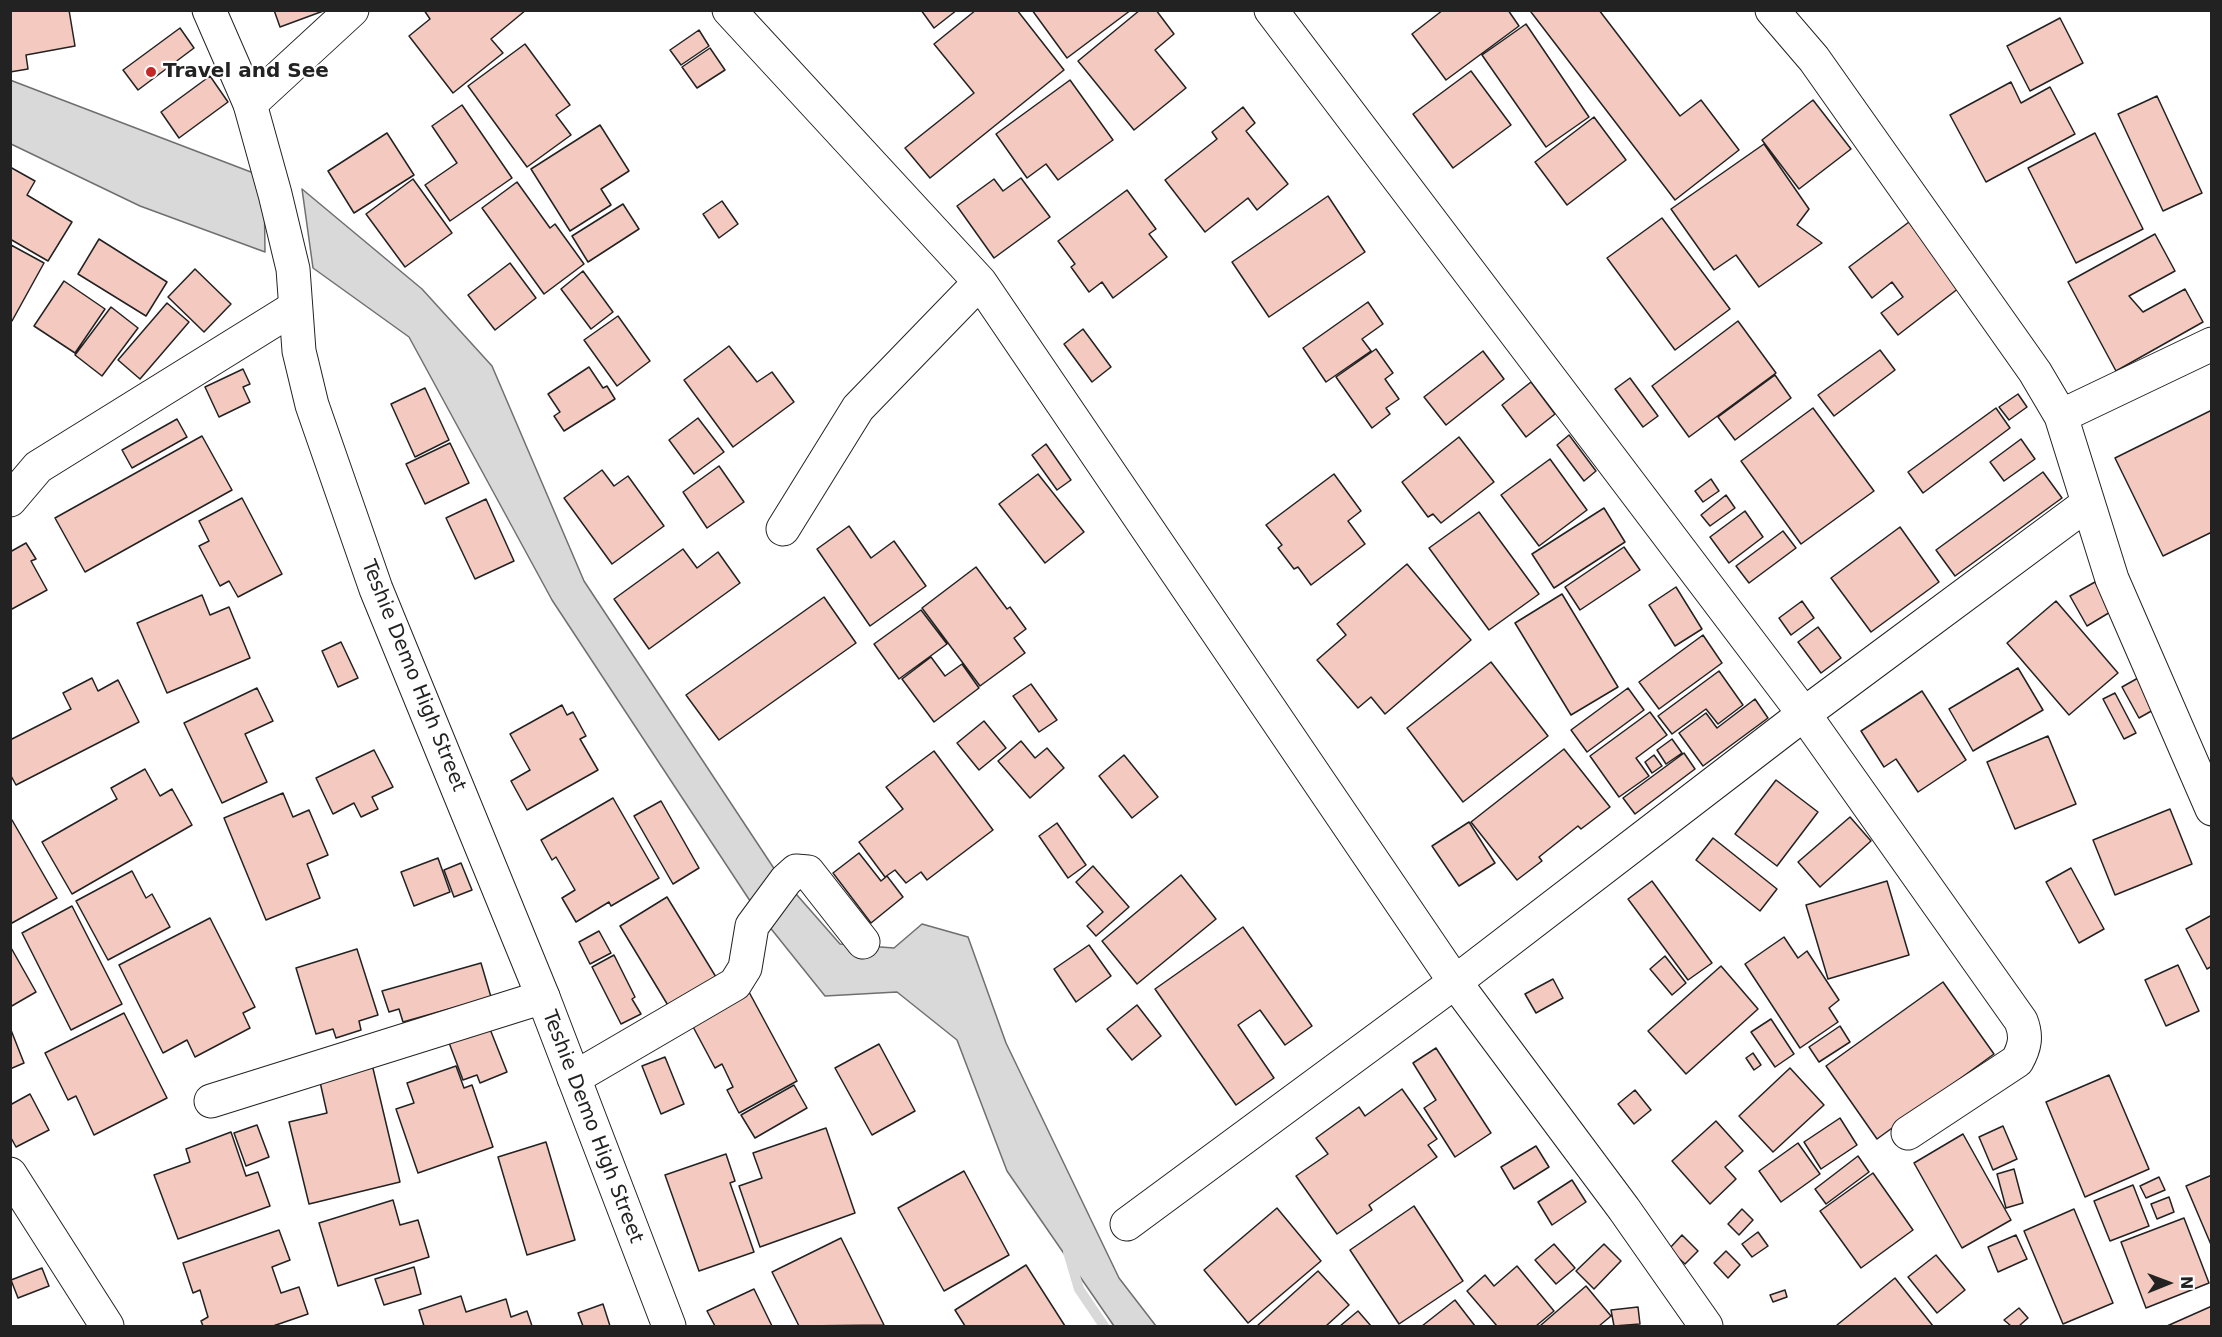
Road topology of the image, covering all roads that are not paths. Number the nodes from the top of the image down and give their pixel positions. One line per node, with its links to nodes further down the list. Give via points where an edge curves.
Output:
1 (209, 10): 6 (street, Teshie Demo High Street)
2 (352, 10): 6 (street)
3 (729, 10): 7 (street)
4 (1271, 10): 14 (street)
5 (1772, 10): 10 (street, via 1814,59 2035,372)
6 (250, 104): 8 (street, Teshie Demo High Street, via 293,269)
7 (980, 282): 13 (street, via 858,408); 17 (street)
8 (294, 308): 11 (street, via 38,467); 18 (street, Teshie Demo High Street, via 312,405 376,589)
9 (2211, 344): 10 (street)
10 (2061, 416): 12 (street)
11 (13, 492)
12 (2087, 504): 14 (street); 15 (street, via 2112,579)
13 (783, 529)
14 (1803, 714): 17 (street); 21 (street, via 2021,1021 2025,1033 2017,1061)
15 (2211, 809)
16 (863, 942): 19 (street, via 808,872 796,871 752,926 745,968 735,984)
17 (1455, 982): 23 (street); 26 (street)
18 (543, 997): 19 (street, Teshie Demo High Street); 20 (street)
19 (574, 1078): 25 (street, Teshie Demo High Street)
20 (211, 1101)
21 (1908, 1133)
22 (10, 1174): 24 (street)
23 (1127, 1224)
24 (107, 1326)
25 (669, 1326)
26 (1706, 1326)

